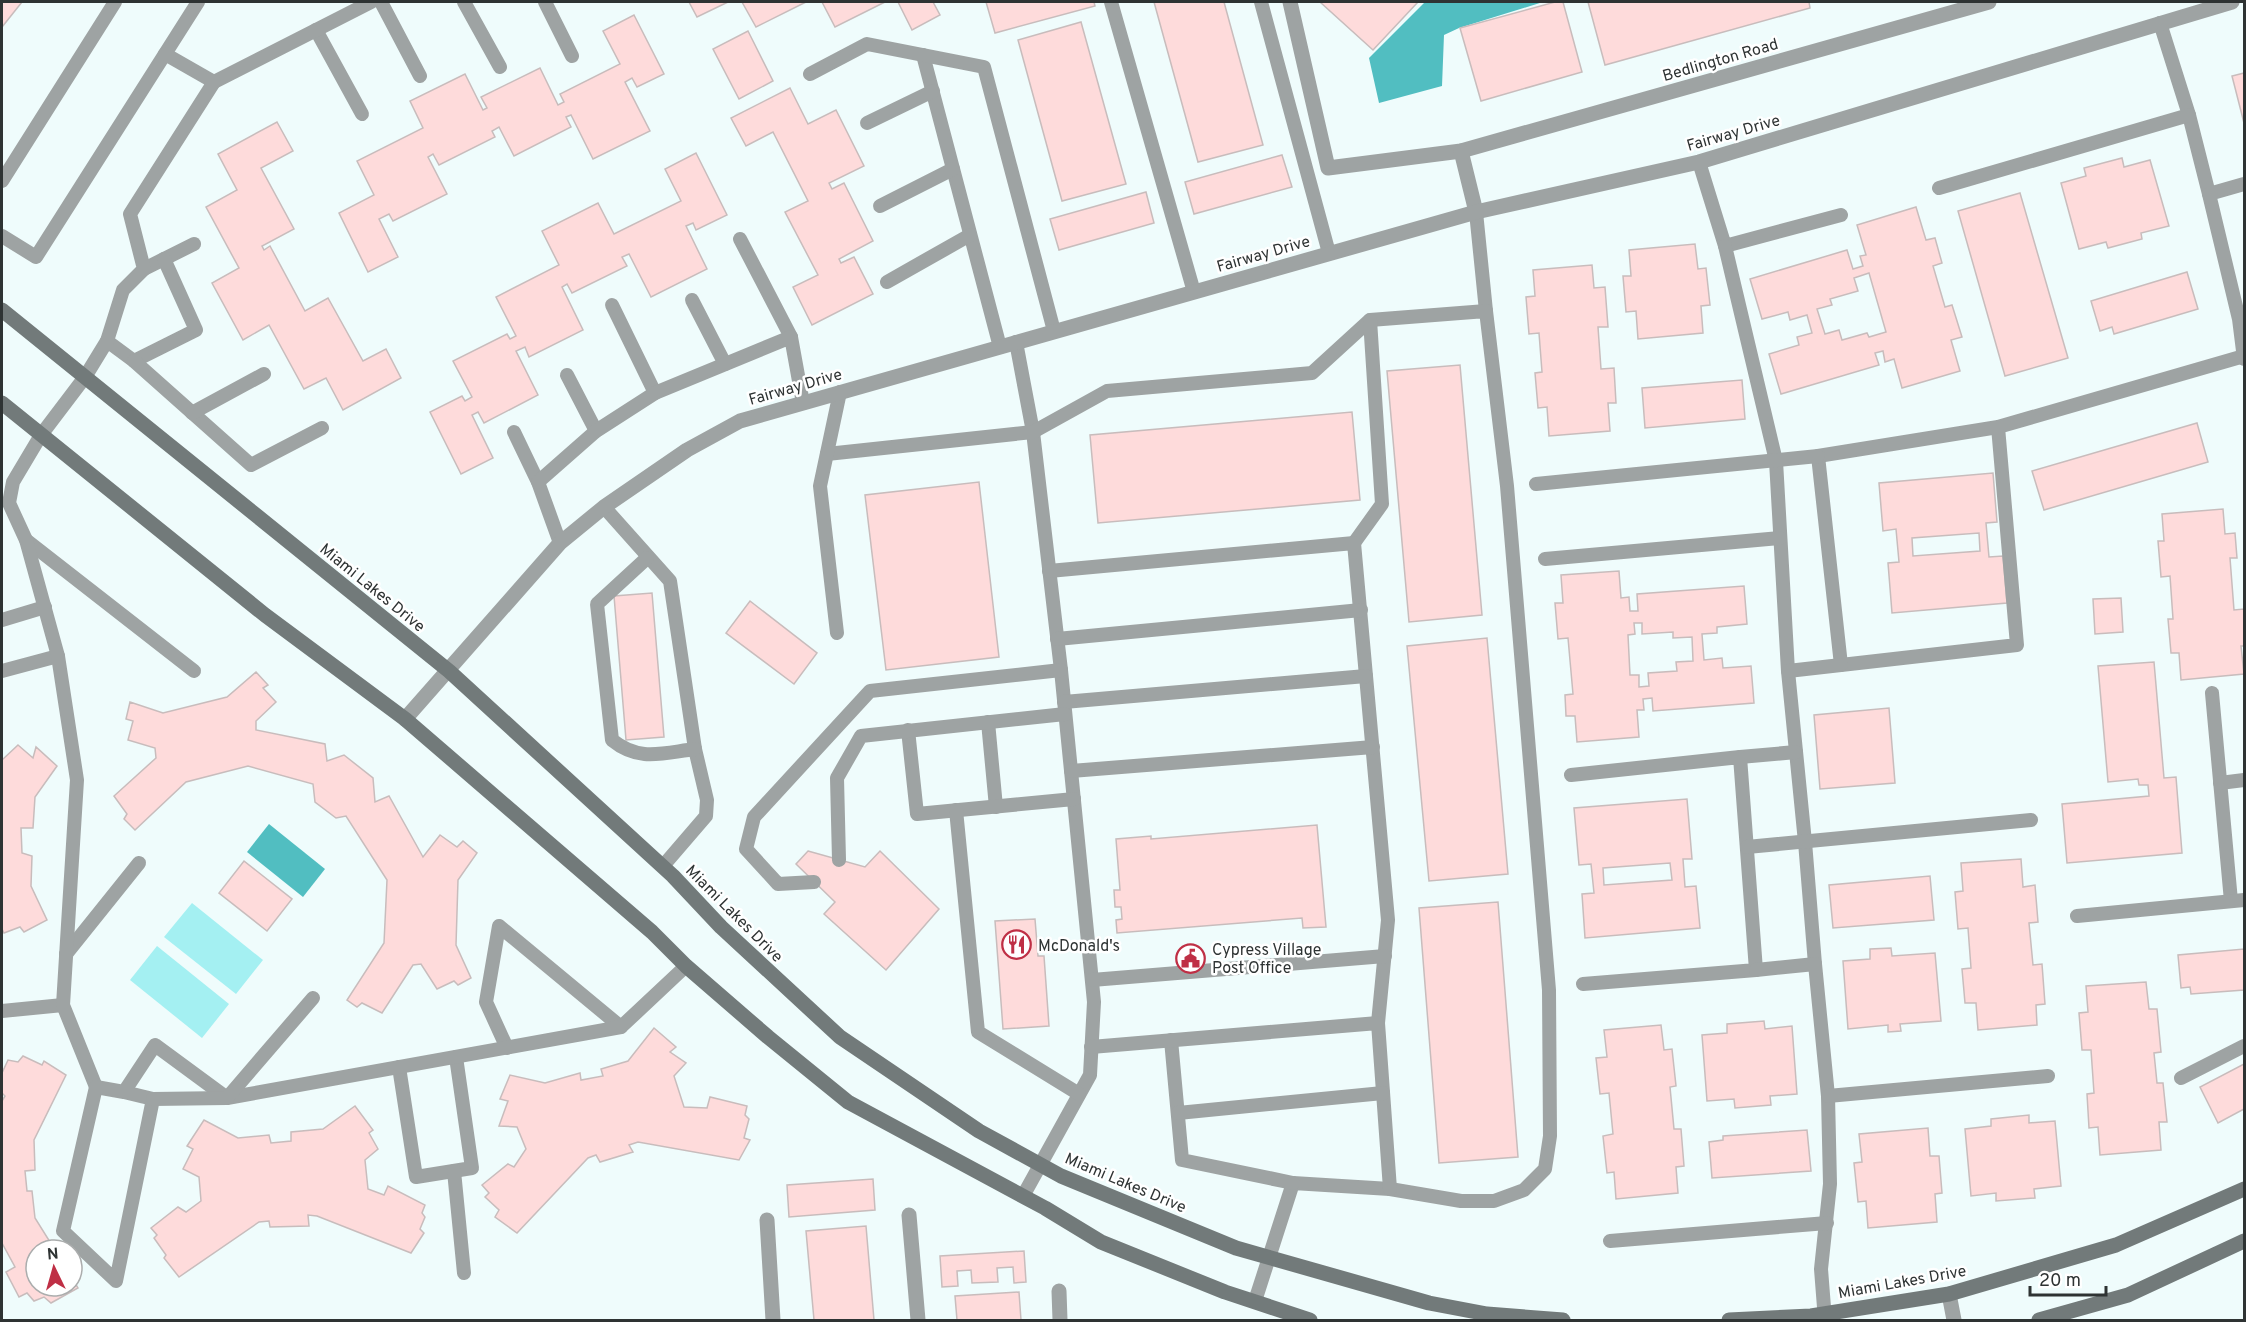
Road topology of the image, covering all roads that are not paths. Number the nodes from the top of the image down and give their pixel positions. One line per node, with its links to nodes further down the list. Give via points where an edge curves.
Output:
1 (115, 2): 28 (lane)
2 (198, 2): 14 (lane)
3 (371, 2): 13 (lane)
4 (381, 2): 19 (lane)
5 (464, 2): 17 (lane)
6 (545, 2): 16 (lane)
7 (1111, 2): 44 (lane)
8 (1261, 2): 40 (lane)
9 (1290, 2): 25 (street, Bedlington Road, via 1328,168)
10 (1989, 2): 25 (street, Bedlington Road)
11 (2232, 2): 12 (street, Fairway Drive)
12 (2160, 22): 23 (lane); 26 (street, Fairway Drive)
13 (316, 30): 20 (lane); 22 (lane)
14 (165, 54): 20 (lane); 36 (lane, via 36,257)
15 (923, 55): 18 (lane, via 867,44); 21 (lane); 50 (lane, via 984,67)
16 (572, 56)
17 (500, 67)
18 (810, 74)
19 (420, 76)
20 (214, 82): 42 (lane, via 130,214)
21 (933, 92): 24 (lane); 27 (lane)
22 (362, 114)
23 (2189, 115): 30 (lane); 31 (lane)
24 (867, 123)
25 (1461, 151): 33 (street)
26 (1699, 162): 33 (street, Fairway Drive); 39 (lane)
27 (953, 169): 32 (lane); 35 (lane)
28 (2, 181)
29 (2244, 183): 31 (lane)
30 (1939, 188)
31 (2209, 194): 55 (lane, via 2239,319)
32 (879, 206)
33 (1476, 212): 40 (street, Fairway Drive); 48 (lane)
34 (1840, 215): 39 (lane)
35 (970, 235): 43 (lane); 54 (lane)
36 (2, 236)
37 (740, 239): 51 (lane)
38 (194, 244): 41 (lane)
39 (1725, 246): 74 (lane)
40 (1329, 253): 44 (street, Fairway Drive)
41 (164, 259): 42 (lane); 56 (lane, via 196,330)
42 (144, 269): 52 (lane, via 123,290)
43 (887, 282)
44 (1194, 291): 50 (street, Fairway Drive)
45 (692, 300): 57 (lane)
46 (612, 305): 62 (lane)
47 (2, 310): 60 (main road, Miami Lakes Drive)
48 (1486, 311): 49 (lane); 155 (lane, via 1507,486 1548,978 1550,1136 1545,1169 1524,1190 1494,1201)
49 (1370, 320): 70 (lane, via 1312,374 1107,391); 81 (lane, via 1382,504)
50 (1054, 331): 53 (street, Fairway Drive)
51 (791, 337): 57 (lane); 64 (lane)
52 (107, 341): 56 (lane); 60 (lane)
53 (1016, 342): 54 (street, Fairway Drive); 70 (lane)
54 (1000, 346): 61 (street, Fairway Drive)
55 (2244, 358): 66 (lane)
56 (135, 361): 65 (lane)
57 (725, 364): 62 (lane)
58 (264, 374): 65 (lane)
59 (567, 375): 68 (lane)
60 (85, 377): 71 (lane); 95 (main road, Miami Lakes Drive)
61 (840, 392): 64 (street, Fairway Drive); 72 (lane)
62 (655, 393): 68 (lane)
63 (2, 403): 71 (main road)
64 (803, 403): 77 (street, Fairway Drive, via 740,421 687,450)
65 (192, 412): 67 (lane, via 251,465)
66 (1998, 427): 73 (lane); 91 (lane, via 2017,645)
67 (322, 428)
68 (596, 431): 75 (lane)
69 (514, 432): 75 (lane)
70 (1033, 432): 72 (lane); 84 (lane)
71 (41, 435): 79 (lane, via 13,482 9,503); 100 (main road, via 265,615)
72 (827, 454): 88 (lane, via 820,486)
73 (1818, 456): 74 (lane); 91 (lane)
74 (1776, 461): 76 (lane); 78 (lane)
75 (538, 482): 80 (lane)
76 (1536, 484)
77 (604, 507): 80 (street, Fairway Drive); 82 (lane)
78 (1780, 538): 83 (lane); 96 (lane)
79 (26, 540): 85 (lane); 94 (lane)
80 (560, 543): 95 (street, Fairway Drive)
81 (1354, 543): 84 (lane); 86 (lane)
82 (647, 558): 104 (lane, via 670,581); 104 (lane, via 597,604 612,740 624,750 641,755)
83 (1545, 559)
84 (1048, 571): 89 (lane)
85 (45, 607): 87 (lane); 90 (lane)
86 (1361, 610): 89 (lane); 97 (lane)
87 (2, 620)
88 (837, 633)
89 (1057, 639): 92 (lane)
90 (58, 656): 93 (lane); 123 (lane, via 77,780)
91 (1841, 665): 96 (lane)
92 (1062, 670): 99 (lane); 120 (lane, via 870,691 754,817 746,849 778,884)
93 (2, 671)
94 (194, 671)
95 (449, 671): 100 (street, Fairway Drive); 119 (main road, Miami Lakes Drive)
96 (1788, 671): 105 (lane)
97 (1366, 676): 99 (lane); 103 (lane)
98 (2212, 693): 110 (lane)
99 (1064, 708): 101 (lane); 107 (lane)
100 (405, 719): 126 (main road, via 652,932)
101 (988, 722): 102 (lane); 112 (lane)
102 (908, 730): 113 (lane, via 917,814); 117 (lane, via 861,736 837,778)
103 (1372, 747): 107 (lane); 124 (lane, via 1389,920)
104 (694, 750): 119 (lane, via 707,800 706,816)
105 (1796, 752): 106 (lane); 115 (lane)
106 (1740, 758): 108 (lane); 116 (lane)
107 (1071, 771): 111 (lane)
108 (1571, 775)
109 (2244, 780): 110 (lane)
110 (2220, 783): 121 (lane)
111 (1074, 799): 112 (lane); 128 (lane)
112 (996, 807): 113 (lane)
113 (956, 810): 146 (lane, via 978,1032)
114 (2031, 820): 115 (lane)
115 (1805, 842): 116 (lane); 125 (lane)
116 (1747, 848): 127 (lane)
117 (839, 860)
118 (139, 863): 123 (lane)
119 (663, 866): 151 (main road, Miami Lakes Drive, via 721,927 840,1037 979,1131)
120 (814, 882)
121 (2238, 901): 122 (lane)
122 (2077, 916)
123 (66, 954): 131 (lane)
124 (1385, 956): 128 (lane); 133 (lane)
125 (1815, 964): 127 (lane); 147 (lane)
126 (686, 966): 134 (lane); 156 (main road, via 848,1102)
127 (1756, 970): 129 (lane)
128 (1092, 980): 137 (lane)
129 (1583, 984)
130 (313, 998): 148 (lane)
131 (63, 1005): 132 (lane); 143 (lane)
132 (2, 1011)
133 (1378, 1023): 135 (lane); 145 (lane)
134 (621, 1027): 138 (lane); 138 (lane, via 499,926 486,1002)
135 (1171, 1040): 137 (lane); 150 (lane)
136 (2244, 1046): 142 (lane)
137 (1091, 1047): 146 (lane, via 1089,1075)
138 (507, 1048): 139 (lane)
139 (456, 1057): 140 (lane); 152 (lane, via 472,1168)
140 (399, 1067): 148 (lane); 152 (lane, via 416,1177)
141 (2048, 1076): 147 (lane)
142 (2181, 1078)
143 (96, 1087): 144 (lane); 149 (lane, via 63,1231 116,1281)
144 (124, 1092): 148 (lane, via 155,1045); 149 (lane)
145 (1383, 1093): 150 (lane); 155 (lane)
146 (1079, 1094): 151 (lane)
147 (1828, 1096): 159 (lane)
148 (227, 1098): 149 (lane)
149 (153, 1099)
150 (1178, 1113): 153 (lane, via 1182,1160)
151 (1041, 1164): 156 (lane); 162 (main road, Miami Lakes Drive, via 1061,1176 1236,1248)
152 (454, 1171): 163 (lane)
153 (1293, 1183): 155 (lane); 162 (lane)
154 (2244, 1188): 165 (main road, Miami Lakes Drive, via 2116,1245)
155 (1390, 1189)
156 (1023, 1196): 166 (main road, via 1101,1242)
157 (909, 1215): 170 (street)
158 (767, 1220): 169 (street)
159 (1827, 1223): 160 (lane); 168 (lane, via 1821,1269)
160 (1610, 1241)
161 (2244, 1241): 176 (main road, via 2128,1294)
162 (1270, 1257): 166 (lane); 167 (main road, Miami Lakes Drive)
163 (464, 1273)
164 (1059, 1291): 171 (street)
165 (1949, 1294): 168 (main road, Miami Lakes Drive); 175 (street)
166 (1255, 1301): 172 (main road)
167 (1487, 1317): 173 (main road, Miami Lakes Drive)
168 (1824, 1317): 174 (main road, Miami Lakes Drive)
169 (773, 1320)
170 (918, 1320)
171 (1060, 1320)
172 (1310, 1320)
173 (1563, 1320)
174 (1729, 1320)
175 (1954, 1320)
176 (2039, 1320)

